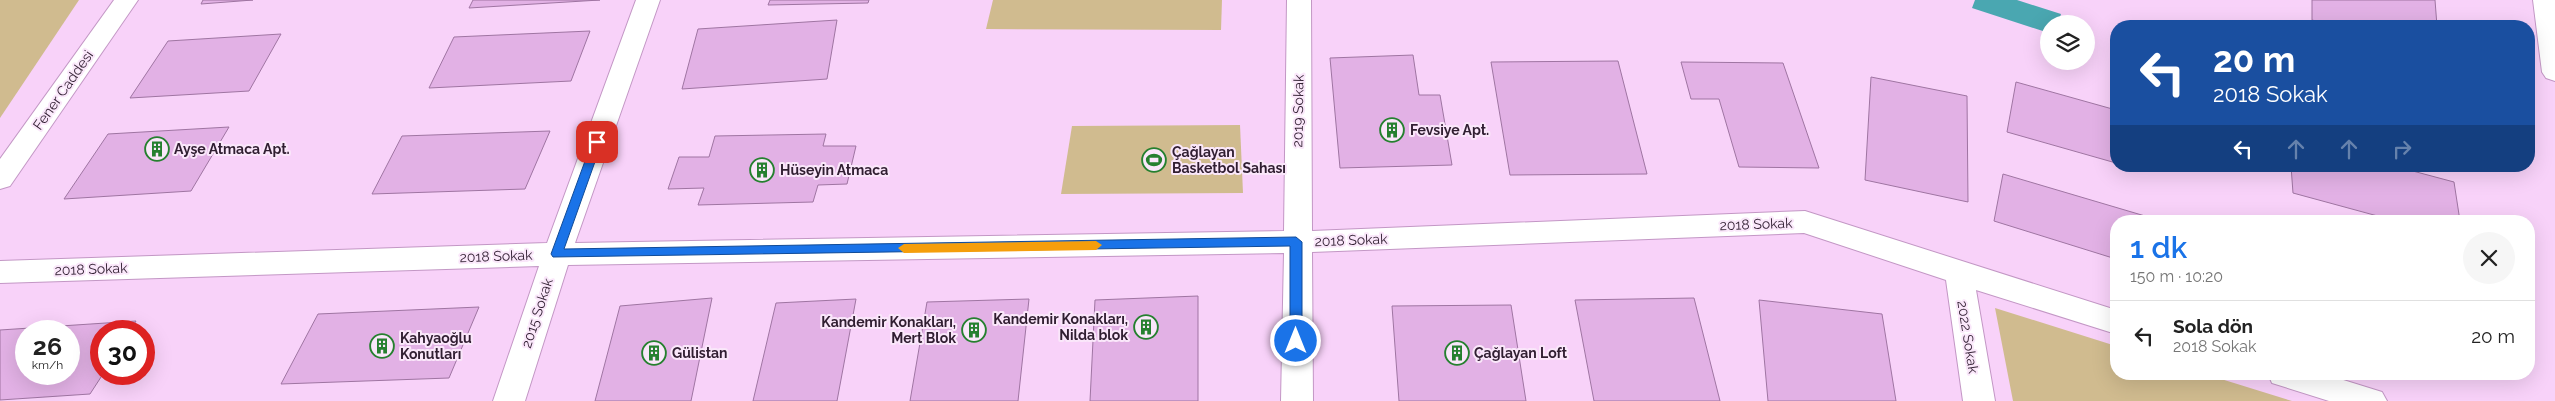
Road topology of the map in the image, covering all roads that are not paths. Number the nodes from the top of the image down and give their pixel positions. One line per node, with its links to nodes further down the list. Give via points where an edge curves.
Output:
1 (126, 0): 6 (street, Fener Caddesi)
2 (648, 0): 8 (street, 2015 Sokak)
3 (1299, 0): 7 (street, 2019 Sokak)
4 (2545, 0): 5 (street)
5 (2555, 72)
6 (0, 180)
7 (1296, 242): 8 (street, 2018 Sokak); 10 (street, 2018 Sokak, via 1805,222); 14 (street, 2019 Sokak)
8 (557, 254): 9 (street, 2018 Sokak); 13 (street, 2015 Sokak)
9 (0, 272)
10 (1959, 273): 11 (street, 2018 Sokak); 15 (street, 2022 Sokak)
11 (2110, 320)
12 (2303, 380): 16 (street)
13 (509, 401)
14 (1296, 401)
15 (1979, 401)
16 (2371, 401)

